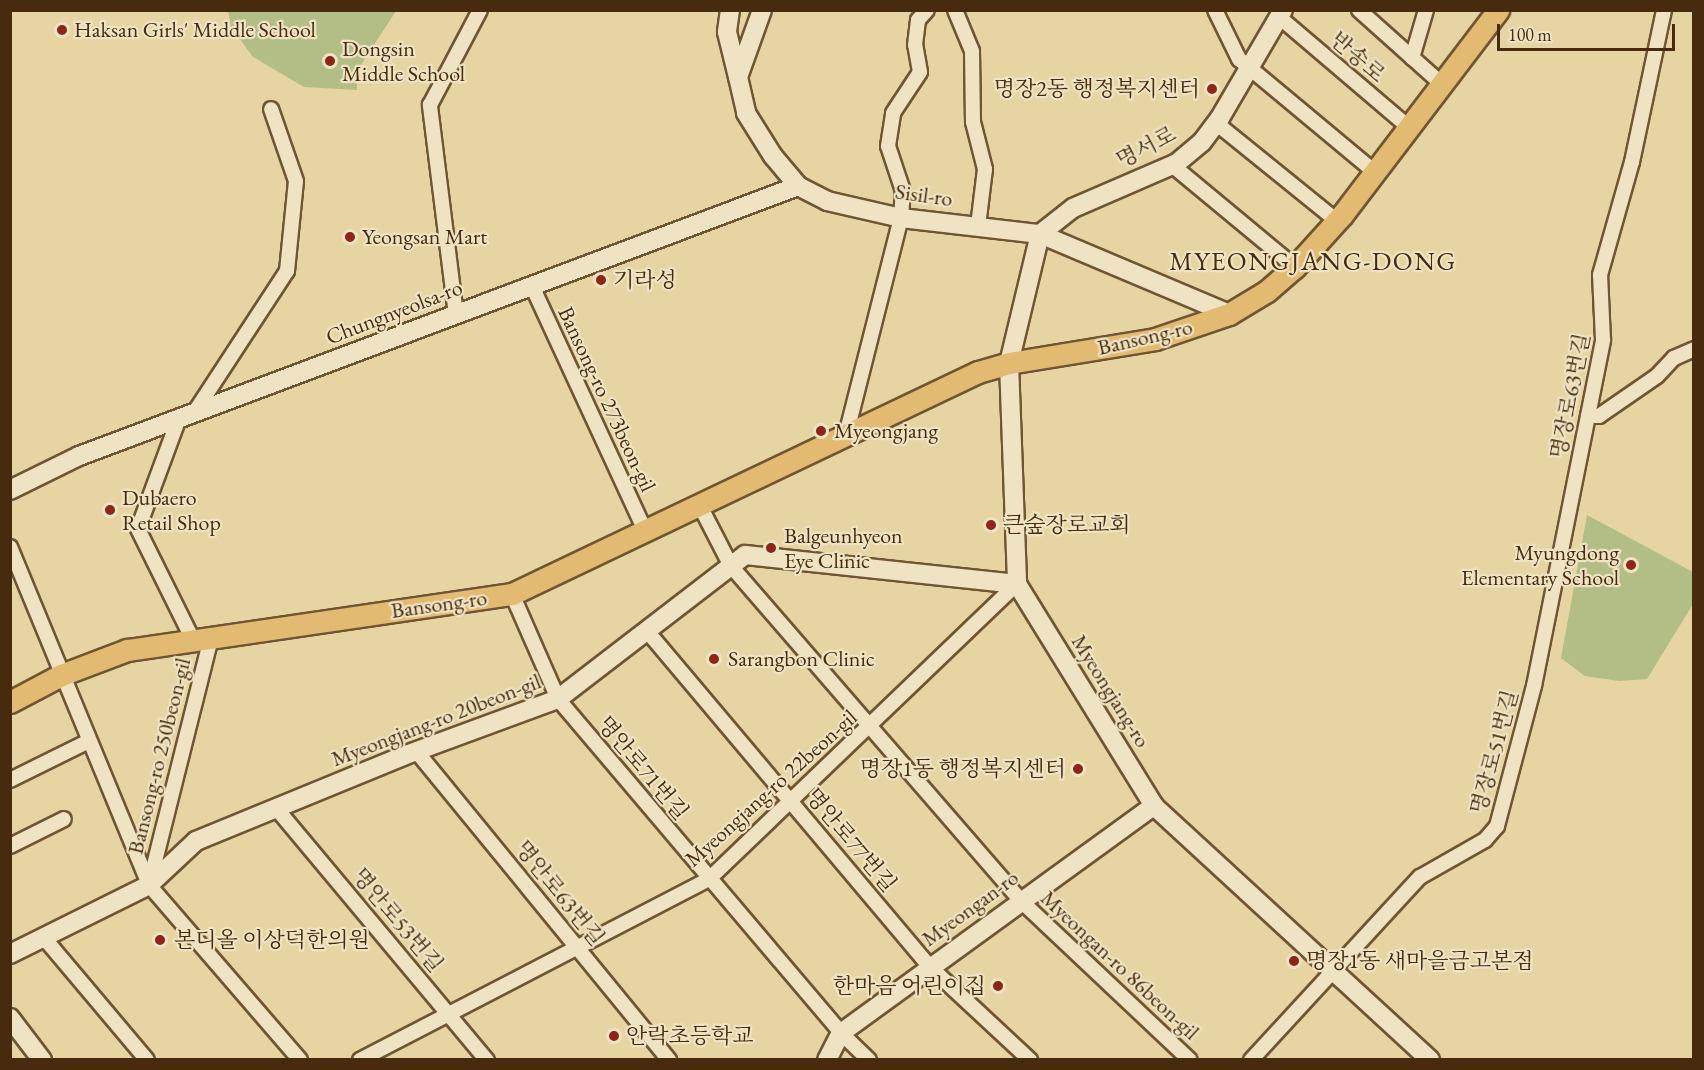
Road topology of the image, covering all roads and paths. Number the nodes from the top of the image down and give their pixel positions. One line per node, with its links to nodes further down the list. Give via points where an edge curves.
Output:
1 (480, 10): 29 (street, via 430,105)
2 (730, 10): 14 (street, Sisil-ro, via 728,32)
3 (762, 10): 14 (street)
4 (927, 10): 22 (street, via 918,20 915,45 920,72 893,113 888,146 903,191)
5 (955, 10): 24 (street, via 972,51 973,122 985,169)
6 (1215, 10): 13 (street, via 1233,50)
7 (1359, 10): 12 (street, 반송로)
8 (1426, 10): 12 (street)
9 (1498, 10): 15 (main road, Bansong-ro)
10 (1664, 10): 33 (street, 명장로63번길, via 1632,162 1600,275 1603,340)
11 (1280, 13): 13 (street, 명서로); 18 (street, 반송로)
12 (1412, 58): 15 (street, 반송로)
13 (1248, 68): 17 (street, 명서로); 20 (street)
14 (738, 77): 21 (street, Sisil-ro, via 746,112 773,156)
15 (1444, 86): 18 (main road, Bansong-ro)
16 (271, 109): 32 (street, via 296,181 287,271)
17 (1216, 123): 19 (street, 명서로, via 1202,142); 23 (street)
18 (1411, 129): 20 (main road, Bansong-ro)
19 (1172, 165): 25 (street, 명서로, via 1073,208); 26 (street)
20 (1376, 173): 23 (main road, Bansong-ro)
21 (798, 186): 22 (street, Sisil-ro, via 827,201); 27 (street, Chungnyeolsa-ro)
22 (902, 218): 24 (street, Sisil-ro); 34 (street)
23 (1337, 220): 26 (main road, Bansong-ro)
24 (978, 226): 25 (street, Sisil-ro)
25 (1040, 234): 28 (street, Sisil-ro); 31 (street, Myeongjang-ro)
26 (1295, 267): 28 (main road, Bansong-ro, via 1267,291)
27 (532, 286): 29 (street, Chungnyeolsa-ro); 37 (street, Bansong-ro 273beon-gil)
28 (1229, 314): 31 (main road, Bansong-ro, via 1155,339)
29 (456, 315): 32 (street, Chungnyeolsa-ro)
30 (1694, 349): 33 (street, via 1674,358 1657,376 1599,416)
31 (1009, 363): 34 (main road, Bansong-ro, via 978,372); 40 (street, Myeongjang-ro)
32 (187, 416): 35 (street, Chungnyeolsa-ro, via 79,456); 43 (street, via 138,529)
33 (1588, 416): 45 (street, 명장로63번길)
34 (846, 435): 36 (main road, Bansong-ro)
35 (10, 490)
36 (699, 504): 37 (main road, Bansong-ro); 39 (street, Myeongan-ro 86beon-gil)
37 (645, 530): 41 (main road, Bansong-ro)
38 (10, 547): 44 (street)
39 (731, 566): 40 (street, Myeongjang-ro 20beon-gil, via 745,555); 42 (street, Myeongjang-ro 20beon-gil); 48 (street, Myeongan-ro 86beon-gil)
40 (1017, 584): 48 (street, Myeongjang-ro 22beon-gil); 53 (street, Myeongjang-ro)
41 (512, 594): 43 (main road, Bansong-ro); 46 (street, 명안로71번길)
42 (647, 631): 46 (street, Myeongjang-ro 20beon-gil); 52 (street, 명안로77번길)
43 (202, 639): 44 (main road, Bansong-ro, via 127,651); 58 (street, Bansong-ro 250beon-gil)
44 (61, 675): 47 (main road, Bansong-ro); 49 (street)
45 (1534, 686): 64 (street, 명장로51번길, via 1497,826 1485,840 1420,878)
46 (558, 699): 50 (street, Myeongjang-ro 20beon-gil); 57 (street, 명안로71번길)
47 (10, 702)
48 (870, 727): 52 (street, Myeongjang-ro 22beon-gil); 59 (street, Myeongan-ro 86beon-gil)
49 (89, 741): 51 (street); 58 (street)
50 (417, 752): 54 (street, Myeongjang-ro 20beon-gil); 61 (street, 명안로63번길)
51 (10, 780)
52 (791, 801): 57 (street, Myeongjang-ro 22beon-gil); 63 (street, 명안로77번길)
53 (1154, 806): 59 (street, Myeongan-ro); 64 (street, Myeongjang-ro)
54 (276, 808): 58 (street, Myeongjang-ro 20beon-gil, via 196,841); 65 (street, 명안로53번길)
55 (64, 819): 56 (street)
56 (11, 844)
57 (709, 879): 61 (street, Myeongjang-ro 22beon-gil); 67 (street, 명안로71번길)
58 (148, 885): 60 (street, Myeongjang-ro 20beon-gil); 70 (street)
59 (1020, 900): 63 (street, Myeongan-ro); 77 (street, Myeongan-ro 86beon-gil)
60 (45, 939): 62 (street, Myeongjang-ro 20beon-gil); 69 (street)
61 (578, 948): 65 (street, Myeongjang-ro 22beon-gil); 73 (street, 명안로63번길)
62 (10, 954)
63 (930, 967): 67 (street, Myeongan-ro); 76 (street, 명안로77번길)
64 (1333, 970): 78 (street, 명장로51번길); 79 (street, Myeongjang-ro)
65 (451, 1016): 71 (street, Myeongjang-ro 22beon-gil); 72 (street, 명안로53번길)
66 (10, 1018): 68 (street)
67 (841, 1033): 74 (street, Myeongan-ro); 75 (street, 명안로71번길)
68 (42, 1059)
69 (147, 1059)
70 (300, 1059)
71 (360, 1059)
72 (487, 1059)
73 (669, 1059)
74 (827, 1059)
75 (869, 1059)
76 (1030, 1059)
77 (1190, 1059)
78 (1251, 1059)
79 (1430, 1059)

